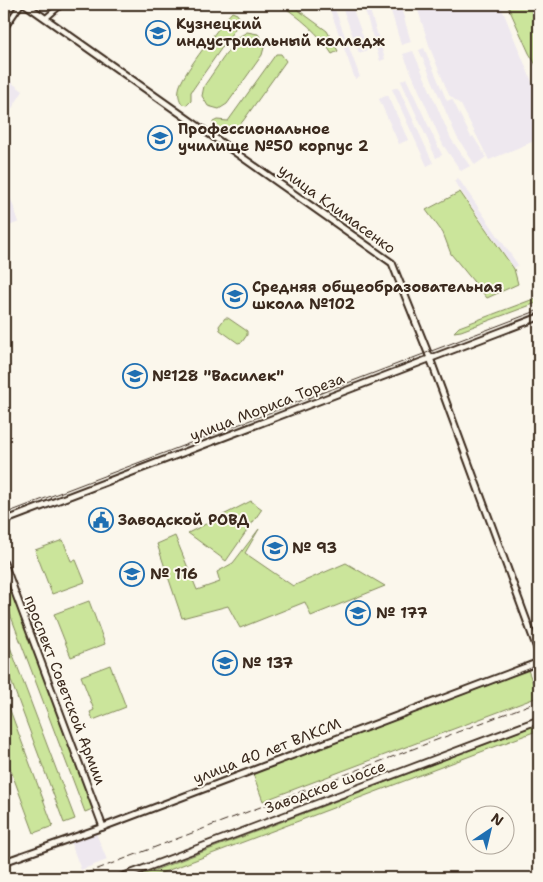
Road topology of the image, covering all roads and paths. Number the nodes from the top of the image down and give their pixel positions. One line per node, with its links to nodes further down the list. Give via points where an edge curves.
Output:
1 (23, 4): 3 (street, улица Климасенко); 4 (street)
2 (62, 4): 3 (street)
3 (46, 18): 6 (street, улица Климасенко, via 392,263)
4 (4, 29)
5 (539, 317): 6 (street, улица Мориса Тореза)
6 (430, 358): 7 (street, улица Мориса Тореза); 9 (street, улица Климасенко)
7 (4, 521)
8 (4, 563): 12 (street, проспект Советской Армии)
9 (539, 654)
10 (539, 662): 12 (street, улица 40 лет ВЛКСМ)
11 (539, 720): 14 (main road, Заводское шоссе)
12 (103, 827): 13 (street, улица 40 лет ВЛКСМ)
13 (4, 862)
14 (119, 878)

